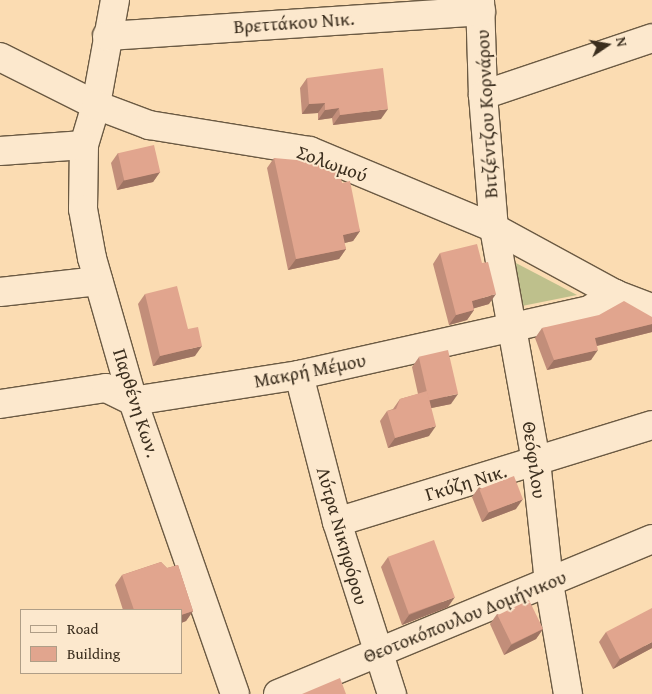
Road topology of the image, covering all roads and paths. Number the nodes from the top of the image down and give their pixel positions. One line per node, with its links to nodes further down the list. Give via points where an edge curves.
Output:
1 (115, 0): 3 (street, Παρθένη Κων.)
2 (480, 5): 3 (street, Βρεττάκου Νικ.); 6 (street, Βιτζέντζου Κορνάρου)
3 (107, 36): 7 (street, Παρθένη Κων.)
4 (652, 38): 6 (street)
5 (0, 57): 7 (street, Σολωμού)
6 (483, 95): 10 (street, Βιτζέντζου Κορνάρου)
7 (96, 105): 8 (street, Παρθένη Κων.); 10 (street, Σολωμού, via 149,125 310,151)
8 (84, 145): 9 (street); 11 (street, Παρθένη Κων., via 83,209)
9 (0, 151)
10 (494, 228): 13 (street, Σολωμού); 15 (street, Θεόφιλου)
11 (98, 281): 12 (street); 17 (street, Παρθένη Κων.)
12 (0, 292)
13 (615, 294): 14 (street, Σολωμού); 15 (street, Μακρή Μέμου, via 589,310)
14 (652, 308)
15 (511, 327): 16 (street, Μακρή Μέμου); 20 (street, Θεόφιλου)
16 (298, 375): 17 (street, Μακρή Μέμου); 21 (street, Λύτρα Νικηφόρου)
17 (133, 401): 18 (street, via 106,388); 25 (street, Παρθένη Κων.)
18 (0, 404)
19 (652, 425): 20 (street, Γκύζη Νικ.)
20 (536, 461): 21 (street, Γκύζη Νικ.); 23 (street, Θεόφιλου)
21 (337, 522): 24 (street, Λύτρα Νικηφόρου)
22 (652, 539): 23 (street, Θεοτοκόπουλου Δομήνικου)
23 (550, 583): 24 (street, Θεοτοκόπουλου Δομήνικου); 28 (street, Θεόφιλου)
24 (376, 654): 26 (street, Θεοτοκόπουλου Δομήνικου); 27 (street, Λύτρα Νικηφόρου)
25 (235, 694)
26 (278, 694)
27 (392, 694)
28 (568, 694)

